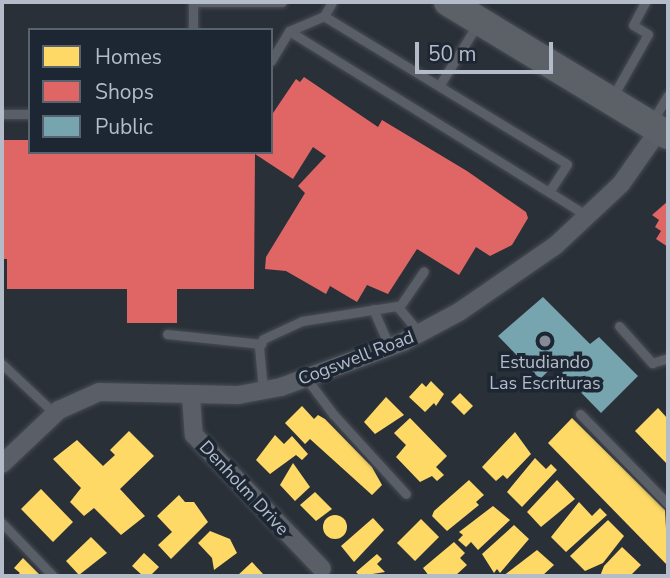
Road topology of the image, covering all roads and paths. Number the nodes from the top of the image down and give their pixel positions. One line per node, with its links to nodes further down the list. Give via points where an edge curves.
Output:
1 (193, 2): 2 (lane); 8 (lane)
2 (282, 2)
3 (332, 2): 6 (lane)
4 (449, 2): 7 (main road)
5 (645, 2): 13 (lane, via 633,25 648,34)
6 (324, 16): 9 (lane); 11 (lane)
7 (480, 21): 11 (lane); 13 (main road)
8 (193, 28)
9 (289, 31): 10 (lane); 17 (lane)
10 (273, 58)
11 (439, 86): 17 (lane, via 567,164)
12 (668, 96): 16 (lane)
13 (610, 100): 16 (main road)
14 (2, 114): 15 (lane)
15 (28, 114)
16 (659, 130): 18 (street, Cogswell Road, via 637,165)
17 (549, 192): 18 (lane)
18 (589, 217): 23 (street, Cogswell Road, via 508,280)
19 (424, 271): 20 (lane)
20 (400, 306): 21 (lane); 23 (lane)
21 (373, 309): 25 (lane, via 302,321 270,333); 26 (lane)
22 (619, 326): 27 (lane, via 652,363)
23 (421, 333): 26 (street, Cogswell Road)
24 (167, 334): 25 (lane)
25 (261, 344): 30 (lane)
26 (390, 348): 29 (street, Cogswell Road)
27 (668, 358)
28 (2, 364): 32 (lane)
29 (306, 378): 30 (street, Cogswell Road); 35 (lane, via 332,414)
30 (262, 390): 31 (street, Cogswell Road)
31 (191, 396): 32 (street, Cogswell Road, via 99,392 76,399); 38 (street, Denholm Drive, via 194,435)
32 (55, 414): 34 (street, Cogswell Road)
33 (580, 414): 36 (lane)
34 (2, 464)
35 (406, 494)
36 (668, 504)
37 (2, 523): 39 (lane)
38 (321, 569)
39 (53, 576)

